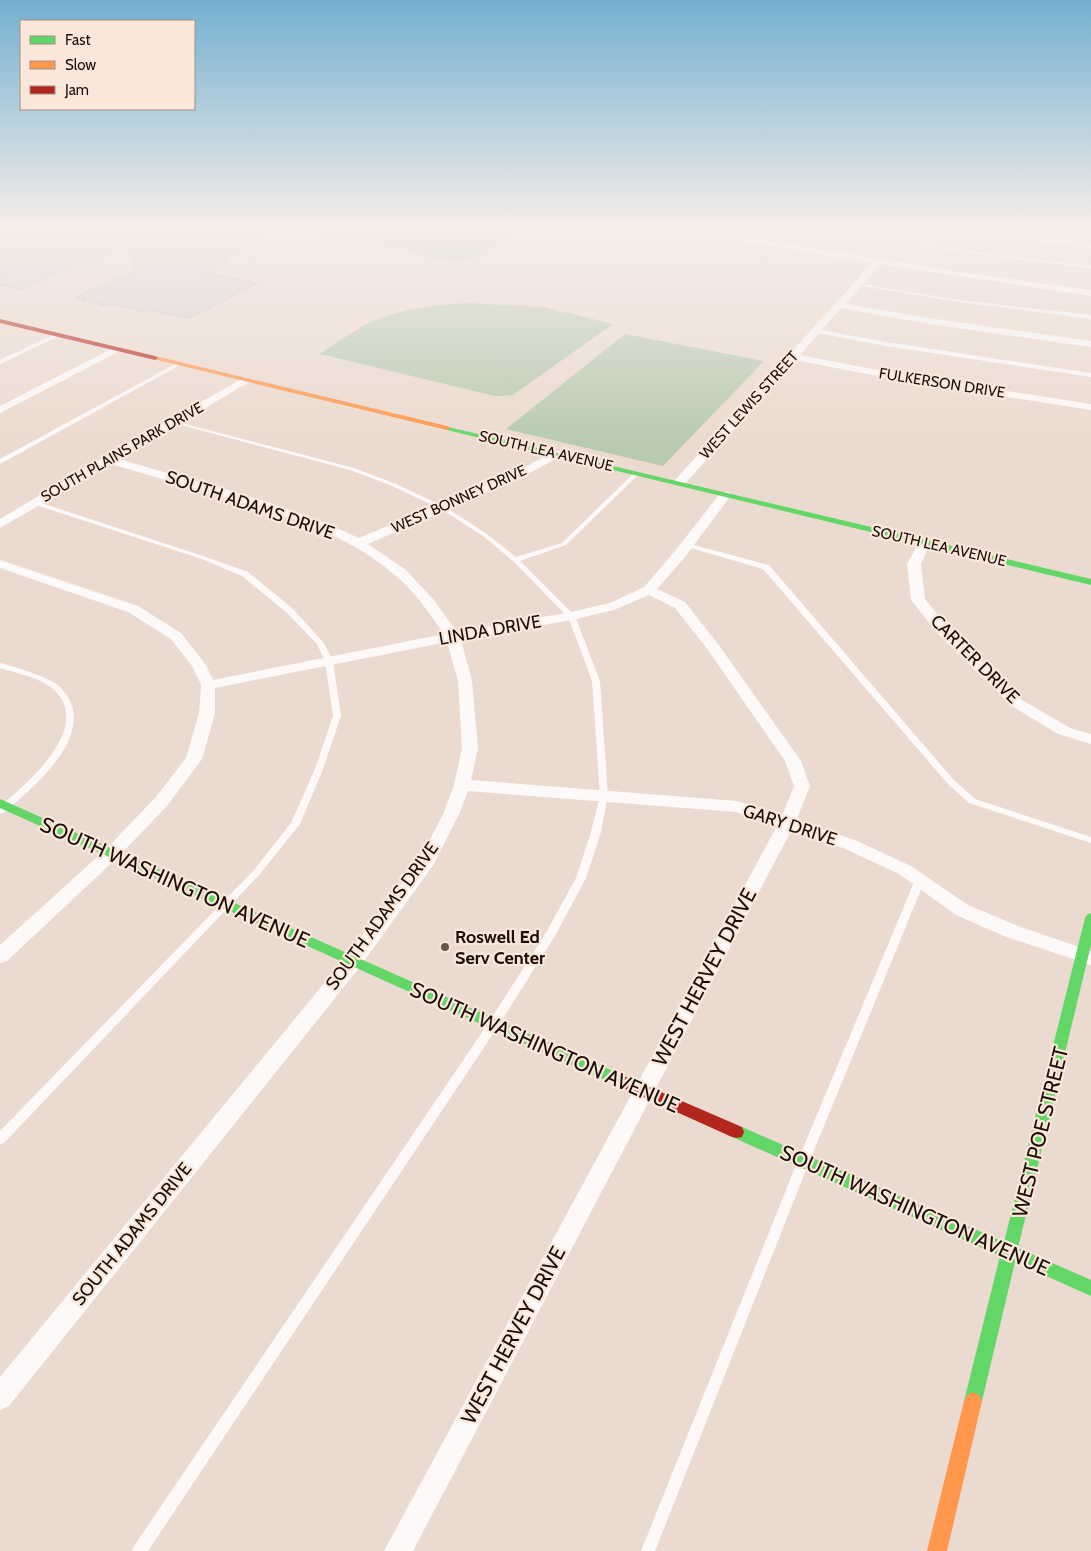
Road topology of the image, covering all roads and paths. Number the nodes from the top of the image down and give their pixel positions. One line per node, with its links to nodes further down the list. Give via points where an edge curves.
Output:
1 (842, 300): 3 (street, WEST LEWIS STREET)
2 (956, 300): 4 (lane)
3 (838, 305): 6 (street, WEST LEWIS STREET); 8 (street)
4 (1091, 317)
5 (1, 322): 7 (street, SOUTH LEA AVENUE)
6 (815, 331): 10 (street, WEST LEWIS STREET); 13 (lane)
7 (57, 335): 9 (street, SOUTH LEA AVENUE); 11 (lane)
8 (1091, 344)
9 (117, 349): 12 (street, SOUTH LEA AVENUE); 16 (street)
10 (792, 357): 15 (street, FULKERSON DRIVE); 22 (street, WEST LEWIS STREET)
11 (0, 362)
12 (179, 364): 14 (street, SOUTH LEA AVENUE); 20 (lane)
13 (1091, 375)
14 (245, 380): 17 (street, SOUTH PLAINS PARK DRIVE); 18 (street, SOUTH LEA AVENUE)
15 (1091, 407)
16 (0, 410)
17 (172, 421): 19 (street, SOUTH PLAINS PARK DRIVE); 25 (lane, via 352,469 394,484)
18 (559, 453): 21 (street, SOUTH LEA AVENUE); 25 (street, WEST BONNEY DRIVE)
19 (108, 460): 24 (street, SOUTH PLAINS PARK DRIVE); 28 (street, SOUTH ADAMS DRIVE, via 272,508 321,525)
20 (0, 462)
21 (637, 473): 22 (street, SOUTH LEA AVENUE); 30 (lane, via 564,544)
22 (680, 482): 23 (street, SOUTH LEA AVENUE)
23 (725, 495): 27 (street, SOUTH LEA AVENUE); 29 (street, LINDA DRIVE)
24 (35, 503): 26 (street, SOUTH PLAINS PARK DRIVE); 36 (lane, via 245,574 289,610 320,643)
25 (443, 508): 28 (street, WEST BONNEY DRIVE); 30 (lane, via 485,535)
26 (0, 524)
27 (925, 542): 32 (street, SOUTH LEA AVENUE); 39 (street, CARTER DRIVE, via 914,564 918,600 944,632 1017,703 1064,730)
28 (358, 543): 35 (street, SOUTH ADAMS DRIVE, via 401,573 428,602)
29 (686, 545): 33 (street, LINDA DRIVE); 44 (lane, via 766,567 950,781 972,802)
30 (515, 560): 34 (lane)
31 (0, 564): 38 (street, via 132,609 176,636 199,665)
32 (1091, 582)
33 (648, 590): 34 (street, LINDA DRIVE, via 614,606); 43 (street, WEST HERVEY DRIVE, via 680,605 793,761 802,786)
34 (571, 616): 35 (street, LINDA DRIVE); 41 (lane, via 596,681)
35 (453, 637): 36 (street, LINDA DRIVE); 40 (street, SOUTH ADAMS DRIVE, via 465,681 470,730 470,748)
36 (329, 661): 38 (street, LINDA DRIVE); 47 (lane, via 337,716 319,769 295,824 257,872)
37 (0, 665): 42 (lane, via 56,688 67,701 71,716 66,737 54,759 36,780)
38 (208, 685): 45 (street, via 207,713 194,759 161,802)
39 (1091, 739)
40 (462, 785): 41 (street, GARY DRIVE); 51 (street, SOUTH ADAMS DRIVE, via 428,860)
41 (604, 795): 43 (street, GARY DRIVE, via 737,807); 52 (lane, via 581,878)
42 (2, 806): 45 (street, SOUTH WASHINGTON AVENUE)
43 (787, 823): 46 (street, GARY DRIVE, via 848,844); 53 (street, WEST HERVEY DRIVE)
44 (1091, 840)
45 (112, 852): 47 (street, SOUTH WASHINGTON AVENUE); 49 (street)
46 (920, 880): 50 (street, GARY DRIVE, via 962,910 1011,931); 55 (lane)
47 (225, 904): 51 (street, SOUTH WASHINGTON AVENUE); 54 (lane)
48 (1091, 918): 50 (street, WEST POE STREET)
49 (0, 956)
50 (1087, 956): 56 (street, WEST POE STREET)
51 (352, 962): 52 (street, SOUTH WASHINGTON AVENUE); 58 (street, SOUTH ADAMS DRIVE)
52 (493, 1026): 53 (street, SOUTH WASHINGTON AVENUE); 59 (lane)
53 (643, 1090): 55 (street, SOUTH WASHINGTON AVENUE); 60 (street, WEST HERVEY DRIVE)
54 (0, 1140)
55 (804, 1160): 56 (street, SOUTH WASHINGTON AVENUE); 61 (lane)
56 (1011, 1252): 57 (street, SOUTH WASHINGTON AVENUE); 62 (street, WEST POE STREET)
57 (1091, 1288)
58 (0, 1397)
59 (139, 1551)
60 (398, 1551)
61 (648, 1551)
62 (937, 1551)

